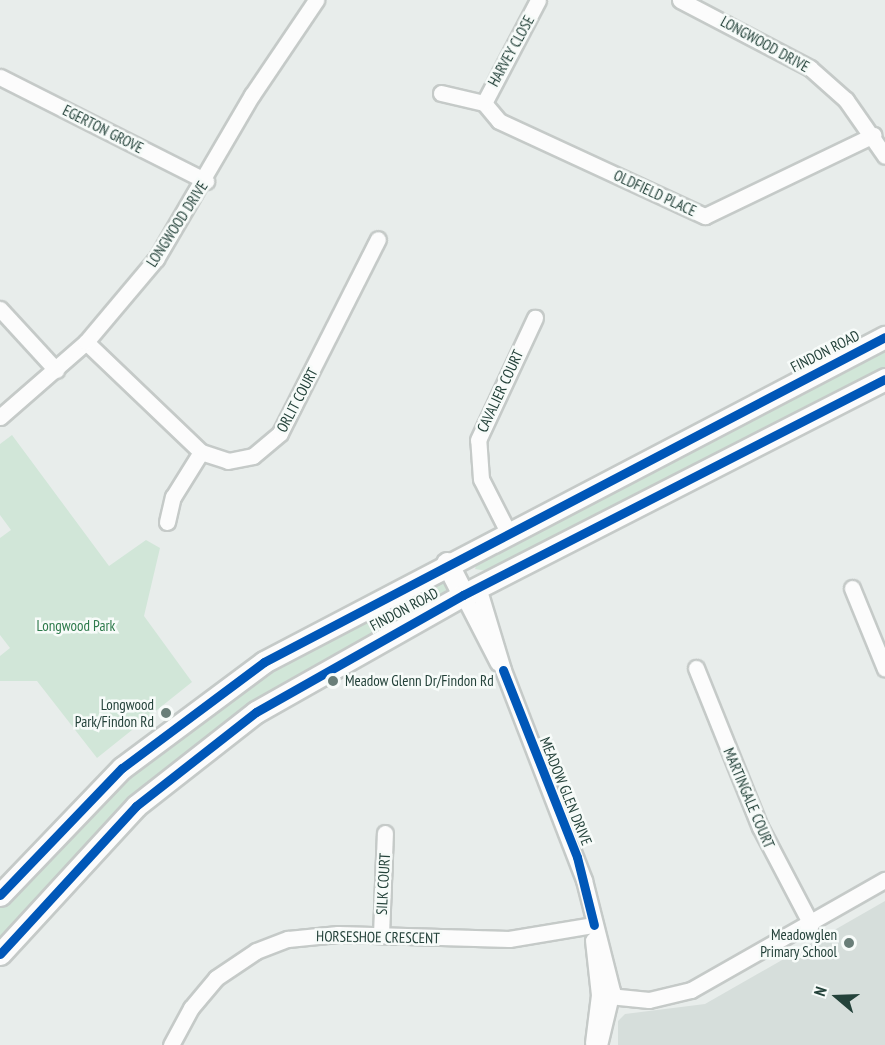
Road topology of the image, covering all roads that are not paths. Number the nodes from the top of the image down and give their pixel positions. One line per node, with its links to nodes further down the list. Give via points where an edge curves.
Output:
1 (316, 0): 9 (street, LONGWOOD DRIVE, via 252,95)
2 (538, 0): 6 (street, HARVEY CLOSE)
3 (680, 0): 7 (street, LONGWOOD DRIVE, via 810,68 846,100)
4 (0, 77): 9 (street, EGERTON GROVE)
5 (441, 93): 6 (street)
6 (484, 103): 7 (street, OLDFIELD PLACE, via 499,121 705,216)
7 (873, 135): 8 (street, LONGWOOD DRIVE)
8 (885, 156)
9 (206, 181): 14 (street, LONGWOOD DRIVE, via 150,267)
10 (378, 239): 18 (street, ORLIT COURT, via 280,434 264,450 239,460)
11 (0, 309): 15 (street)
12 (535, 318): 20 (street, CAVALIER COURT, via 478,440 481,479)
13 (885, 337): 20 (main road, FINDON ROAD)
14 (86, 342): 15 (street, LONGWOOD DRIVE); 18 (street)
15 (56, 370): 17 (street, LONGWOOD DRIVE)
16 (885, 379): 23 (main road, FINDON ROAD)
17 (0, 417)
18 (201, 452): 19 (street, via 174,497)
19 (167, 522)
20 (508, 532): 21 (main road, FINDON ROAD)
21 (454, 560): 23 (main road); 28 (main road, FINDON ROAD, via 321,628 207,701 86,801)
22 (852, 588): 25 (street)
23 (470, 591): 30 (street, MEADOW GLEN DRIVE, via 577,857); 32 (main road, FINDON ROAD, via 318,673 197,755 104,836)
24 (696, 668): 29 (street, MARTINGALE COURT, via 760,827)
25 (885, 669)
26 (385, 833): 31 (street, SILK COURT)
27 (885, 880): 29 (street)
28 (0, 895)
29 (811, 924): 33 (street, via 716,979 668,995)
30 (594, 925): 31 (street, HORSESHOE CRESCENT, via 509,939); 33 (street, MEADOW GLEN DRIVE, via 592,960)
31 (381, 936): 34 (street, HORSESHOE CRESCENT, via 300,936 256,951 203,992)
32 (0, 954)
33 (608, 995): 35 (street, MEADOW GLEN DRIVE); 36 (street, MEADOW GLEN DRIVE)
34 (171, 1045)
35 (593, 1045)
36 (599, 1045)

